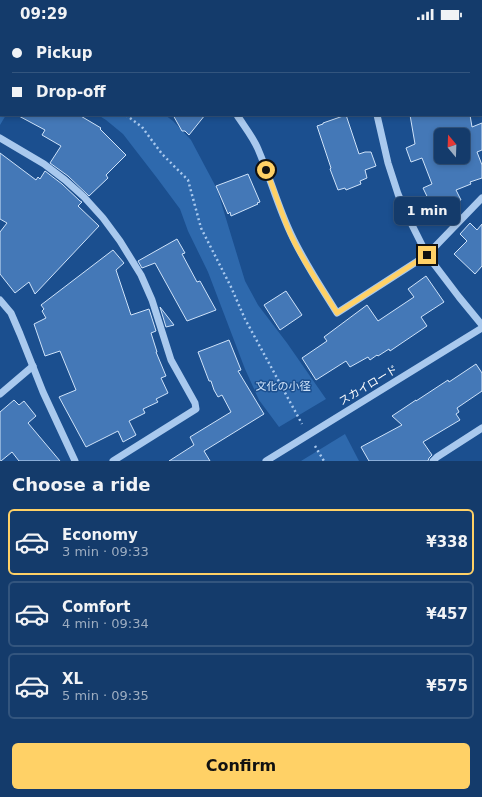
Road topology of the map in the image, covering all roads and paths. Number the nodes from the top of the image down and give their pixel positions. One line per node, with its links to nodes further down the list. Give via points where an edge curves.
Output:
1 (127, 116): 13 (path, via 142,127 162,154 188,180 201,228 245,319)
2 (238, 116): 6 (street, via 257,147 290,234 337,313)
3 (377, 116): 6 (street, via 398,194)
4 (0, 138): 15 (street, via 44,164 65,180 104,218 141,275 152,300 171,360 196,403 196,409)
5 (482, 198): 6 (street)
6 (427, 255): 8 (street)
7 (0, 300): 10 (street, via 11,314)
8 (482, 324)
9 (482, 328): 13 (street, スカイロード)
10 (33, 366): 11 (street); 14 (street)
11 (0, 394)
12 (482, 428): 18 (street)
13 (308, 435): 16 (street, スカイロード); 17 (path)
14 (75, 461)
15 (114, 461)
16 (266, 461)
17 (324, 461)
18 (433, 461)

